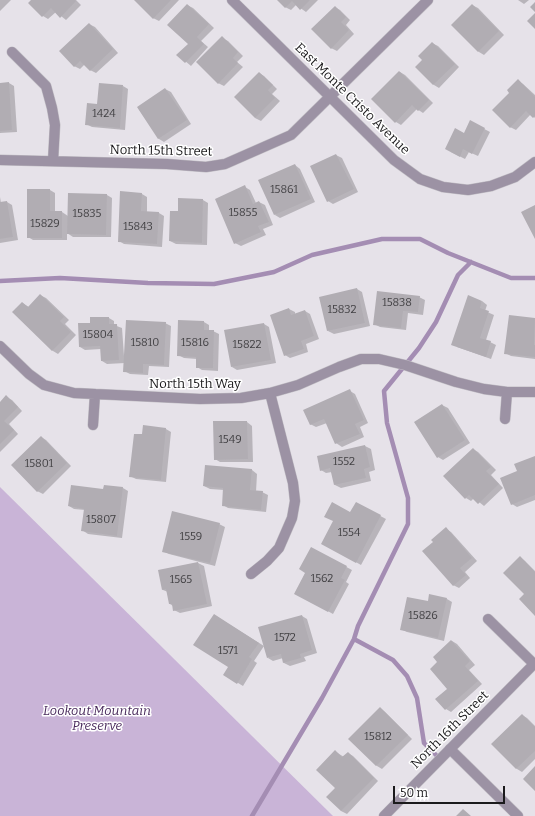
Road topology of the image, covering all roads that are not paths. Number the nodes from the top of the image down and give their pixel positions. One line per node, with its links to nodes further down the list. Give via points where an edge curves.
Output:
1 (232, 0): 4 (street, East Monte Cristo Avenue)
2 (428, 0): 4 (street, North 15th Street)
3 (12, 52): 6 (street, via 46,86 55,125)
4 (331, 98): 6 (street, North 15th Street, via 291,135 225,164 206,167); 7 (street, East Monte Cristo Avenue, via 394,160 420,179 443,187 468,190 491,186 515,177)
5 (0, 160): 6 (street, North 15th Street)
6 (53, 161)
7 (535, 162)
8 (0, 346): 12 (street, North 15th Way, via 44,385 74,393)
9 (507, 392): 10 (street, North 15th Way); 11 (street, North 15th Way, via 456,382 379,359 361,359 298,385); 13 (street)
10 (535, 392)
11 (270, 393): 12 (street, North 15th Way, via 241,398 200,399); 15 (street, via 293,483 295,501 292,518 279,548)
12 (95, 394): 14 (street)
13 (505, 419)
14 (93, 425)
15 (251, 574)
16 (488, 619): 17 (street)
17 (535, 663): 18 (street, North 16th Street)
18 (450, 749): 19 (street, North 16th Street); 20 (street)
19 (384, 816)
20 (518, 816)

